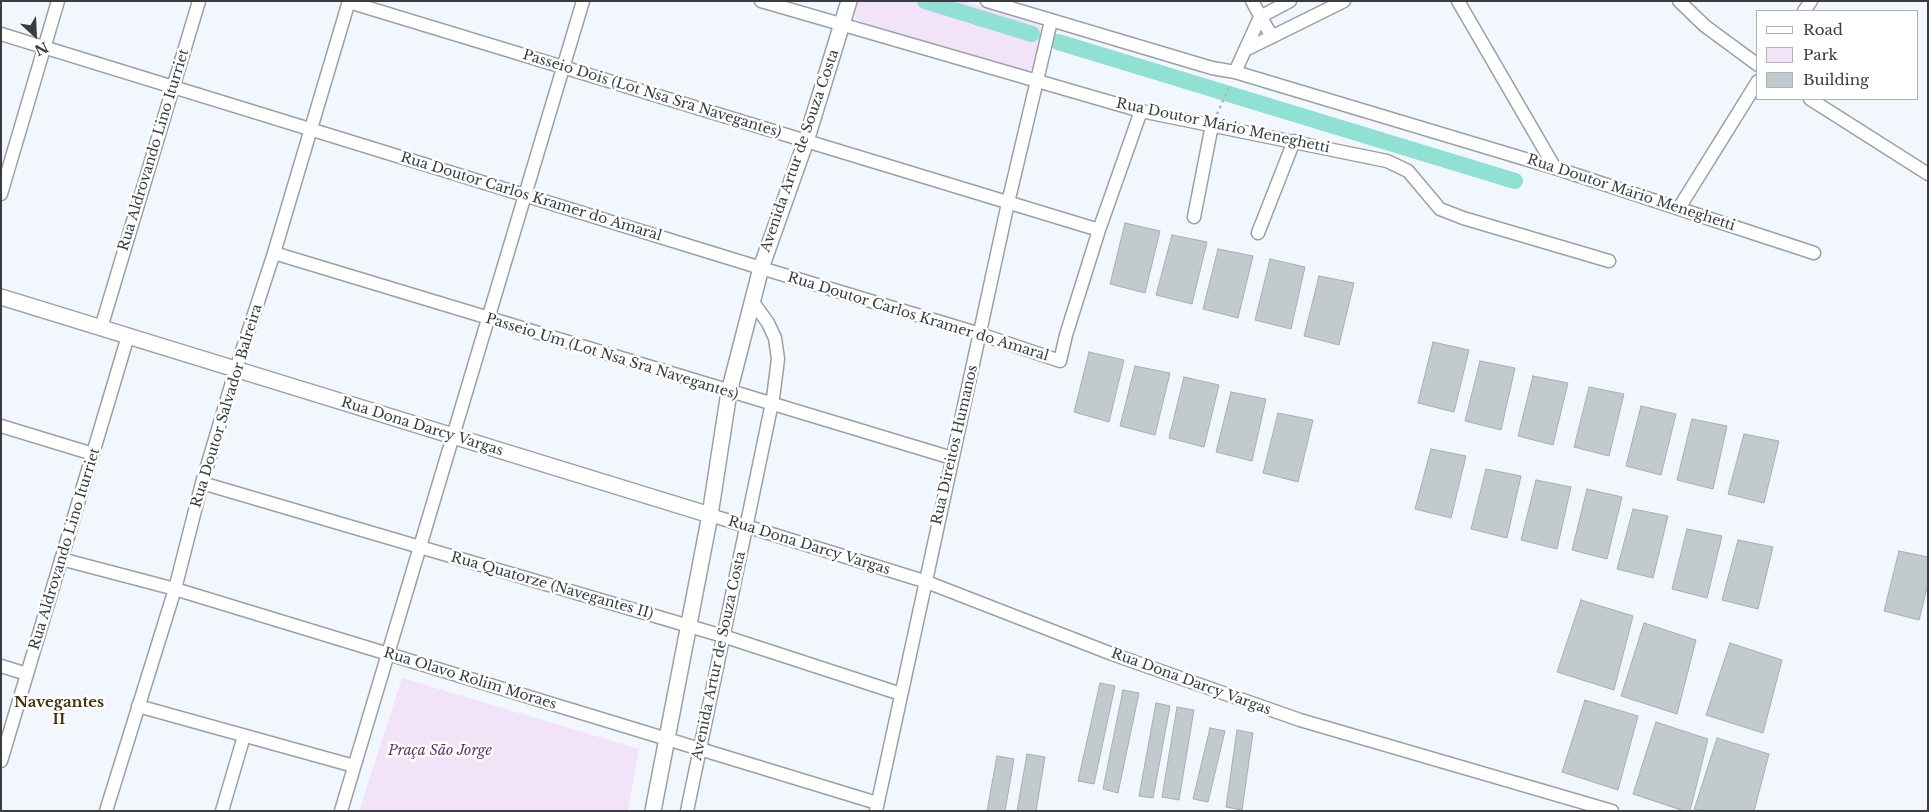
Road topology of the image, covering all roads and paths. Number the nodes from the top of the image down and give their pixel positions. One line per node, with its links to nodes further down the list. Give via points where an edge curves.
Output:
1 (58, 1): 18 (street)
2 (199, 1): 26 (street, Rua Aldrovando Lino Iturriet)
3 (583, 1): 21 (street)
4 (761, 1): 15 (street, Rua Doutor Mário Meneghetti)
5 (848, 1): 15 (street, Avenida Artur de Souza Costa)
6 (987, 1): 14 (street, Rua Doutor Mário Meneghetti)
7 (1252, 1): 13 (street)
8 (1290, 1): 13 (street)
9 (1344, 1): 17 (street)
10 (1458, 1): 34 (street)
11 (1679, 1): 20 (street, via 1705,26)
12 (349, 2): 21 (street, Passeio Dois (Lot Nsa Sra Navegantes)); 31 (street, Rua Doutor Salvador Balreira)
13 (1260, 17): 17 (street); 19 (street)
14 (1051, 22): 22 (street, Rua Doutor Mário Meneghetti); 23 (street, Rua Direitos Humanos)
15 (842, 24): 23 (street, Rua Doutor Mário Meneghetti); 32 (street, Avenida Artur de Souza Costa)
16 (1, 34): 18 (street, Rua Doutor Carlos Kramer do Amaral)
17 (1272, 37): 19 (street)
18 (45, 47): 26 (street, Rua Doutor Carlos Kramer do Amaral); 35 (street)
19 (1247, 49): 22 (street)
20 (1756, 64)
21 (563, 67): 32 (street, Passeio Dois (Lot Nsa Sra Navegantes)); 38 (street)
22 (1235, 72): 34 (street, Rua Doutor Mário Meneghetti)
23 (1037, 80): 29 (street, Rua Doutor Mário Meneghetti); 39 (street, Rua Direitos Humanos)
24 (1756, 84): 40 (street)
25 (1229, 86): 28 (path)
26 (173, 87): 31 (street, Rua Doutor Carlos Kramer do Amaral); 51 (street, Rua Aldrovando Lino Iturriet)
27 (1812, 100): 36 (street)
28 (1222, 101)
29 (1141, 111): 30 (street, Rua Doutor Mário Meneghetti); 42 (street)
30 (1212, 124): 33 (street, Rua Doutor Mário Meneghetti); 41 (street)
31 (312, 129): 38 (street, Rua Doutor Carlos Kramer do Amaral); 44 (street, Rua Doutor Salvador Balreira)
32 (806, 141): 39 (street, Passeio Dois (Lot Nsa Sra Navegantes)); 47 (street, Avenida Artur de Souza Costa)
33 (1294, 142): 43 (street); 46 (street, Rua Doutor Mário Meneghetti, via 1387,161 1408,171 1440,209)
34 (1555, 168): 40 (street, Rua Doutor Mário Meneghetti)
35 (4, 173): 37 (street)
36 (1928, 174)
37 (1, 194)
38 (525, 196): 47 (street, Rua Doutor Carlos Kramer do Amaral); 50 (street)
39 (1008, 203): 42 (street, Passeio Dois (Lot Nsa Sra Navegantes)); 52 (street, Rua Direitos Humanos)
40 (1678, 208): 45 (street, Rua Doutor Mário Meneghetti)
41 (1194, 217)
42 (1099, 230): 52 (street, Rua Doutor Carlos Kramer do Amaral, via 1060,361)
43 (1258, 233)
44 (274, 253): 50 (street, Passeio Um (Lot Nsa Sra Navegantes)); 54 (street, Rua Doutor Salvador Balreira)
45 (1814, 253)
46 (1609, 261)
47 (761, 268): 49 (street, Avenida Artur de Souza Costa); 52 (street, Rua Doutor Carlos Kramer do Amaral)
48 (1, 297): 51 (street, Rua Dona Darcy Vargas)
49 (752, 302): 55 (street, Avenida Artur de Souza Costa); 62 (street, Avenida Artur de Souza Costa, via 775,338 778,359)
50 (488, 319): 55 (street, Passeio Um (Lot Nsa Sra Navegantes)); 57 (street)
51 (100, 328): 53 (street, Rua Dona Darcy Vargas)
52 (980, 334): 59 (street, Rua Direitos Humanos)
53 (128, 336): 54 (street, Rua Dona Darcy Vargas); 58 (street, Rua Aldrovando Lino Iturriet)
54 (236, 369): 57 (street, Rua Dona Darcy Vargas); 60 (street, Rua Doutor Salvador Balreira)
55 (729, 392): 59 (street, Passeio Um (Lot Nsa Sra Navegantes)); 61 (street, Avenida Artur de Souza Costa)
56 (1, 426): 58 (street)
57 (453, 436): 61 (street, Rua Dona Darcy Vargas); 63 (street)
58 (93, 454): 64 (street, Rua Aldrovando Lino Iturriet)
59 (952, 458): 65 (street, Rua Direitos Humanos)
60 (202, 483): 63 (street, Rua Quatorze (Navegantes II)); 66 (street, Rua Doutor Salvador Balreira)
61 (710, 515): 62 (street, Rua Dona Darcy Vargas); 67 (street, Avenida Artur de Souza Costa)
62 (746, 526): 65 (street, Rua Dona Darcy Vargas); 68 (street, Avenida Artur de Souza Costa)
63 (420, 547): 67 (street, Rua Quatorze (Navegantes II)); 69 (street)
64 (62, 559): 66 (street, Rua Olavo Rolim Moraes); 71 (street, Rua Aldrovando Lino Iturriet)
65 (924, 581): 72 (street, Rua Direitos Humanos); 85 (street, Rua Dona Darcy Vargas, via 1112,654 1300,720)
66 (175, 589): 69 (street, Rua Olavo Rolim Moraes); 73 (street, Rua Doutor Salvador Balreira)
67 (690, 627): 68 (street, Rua Quatorze (Navegantes II)); 75 (street, Avenida Artur de Souza Costa)
68 (723, 636): 72 (street, Rua Quatorze (Navegantes II)); 76 (street, Avenida Artur de Souza Costa)
69 (388, 654): 75 (street, Rua Olavo Rolim Moraes); 78 (street)
70 (1, 666): 71 (street)
71 (27, 674): 77 (street, Rua Aldrovando Lino Iturriet)
72 (901, 694): 79 (street, Rua Direitos Humanos)
73 (138, 706): 74 (street); 80 (street, Rua Doutor Salvador Balreira)
74 (244, 736): 78 (street); 81 (street)
75 (666, 739): 76 (street, Rua Olavo Rolim Moraes); 83 (street, Avenida Artur de Souza Costa)
76 (700, 749): 79 (street, Rua Olavo Rolim Moraes); 84 (street, Avenida Artur de Souza Costa)
77 (1, 761)
78 (354, 766): 82 (street)
79 (876, 807)
80 (106, 811)
81 (222, 811)
82 (341, 811)
83 (653, 811)
84 (687, 811)
85 (1612, 811)

